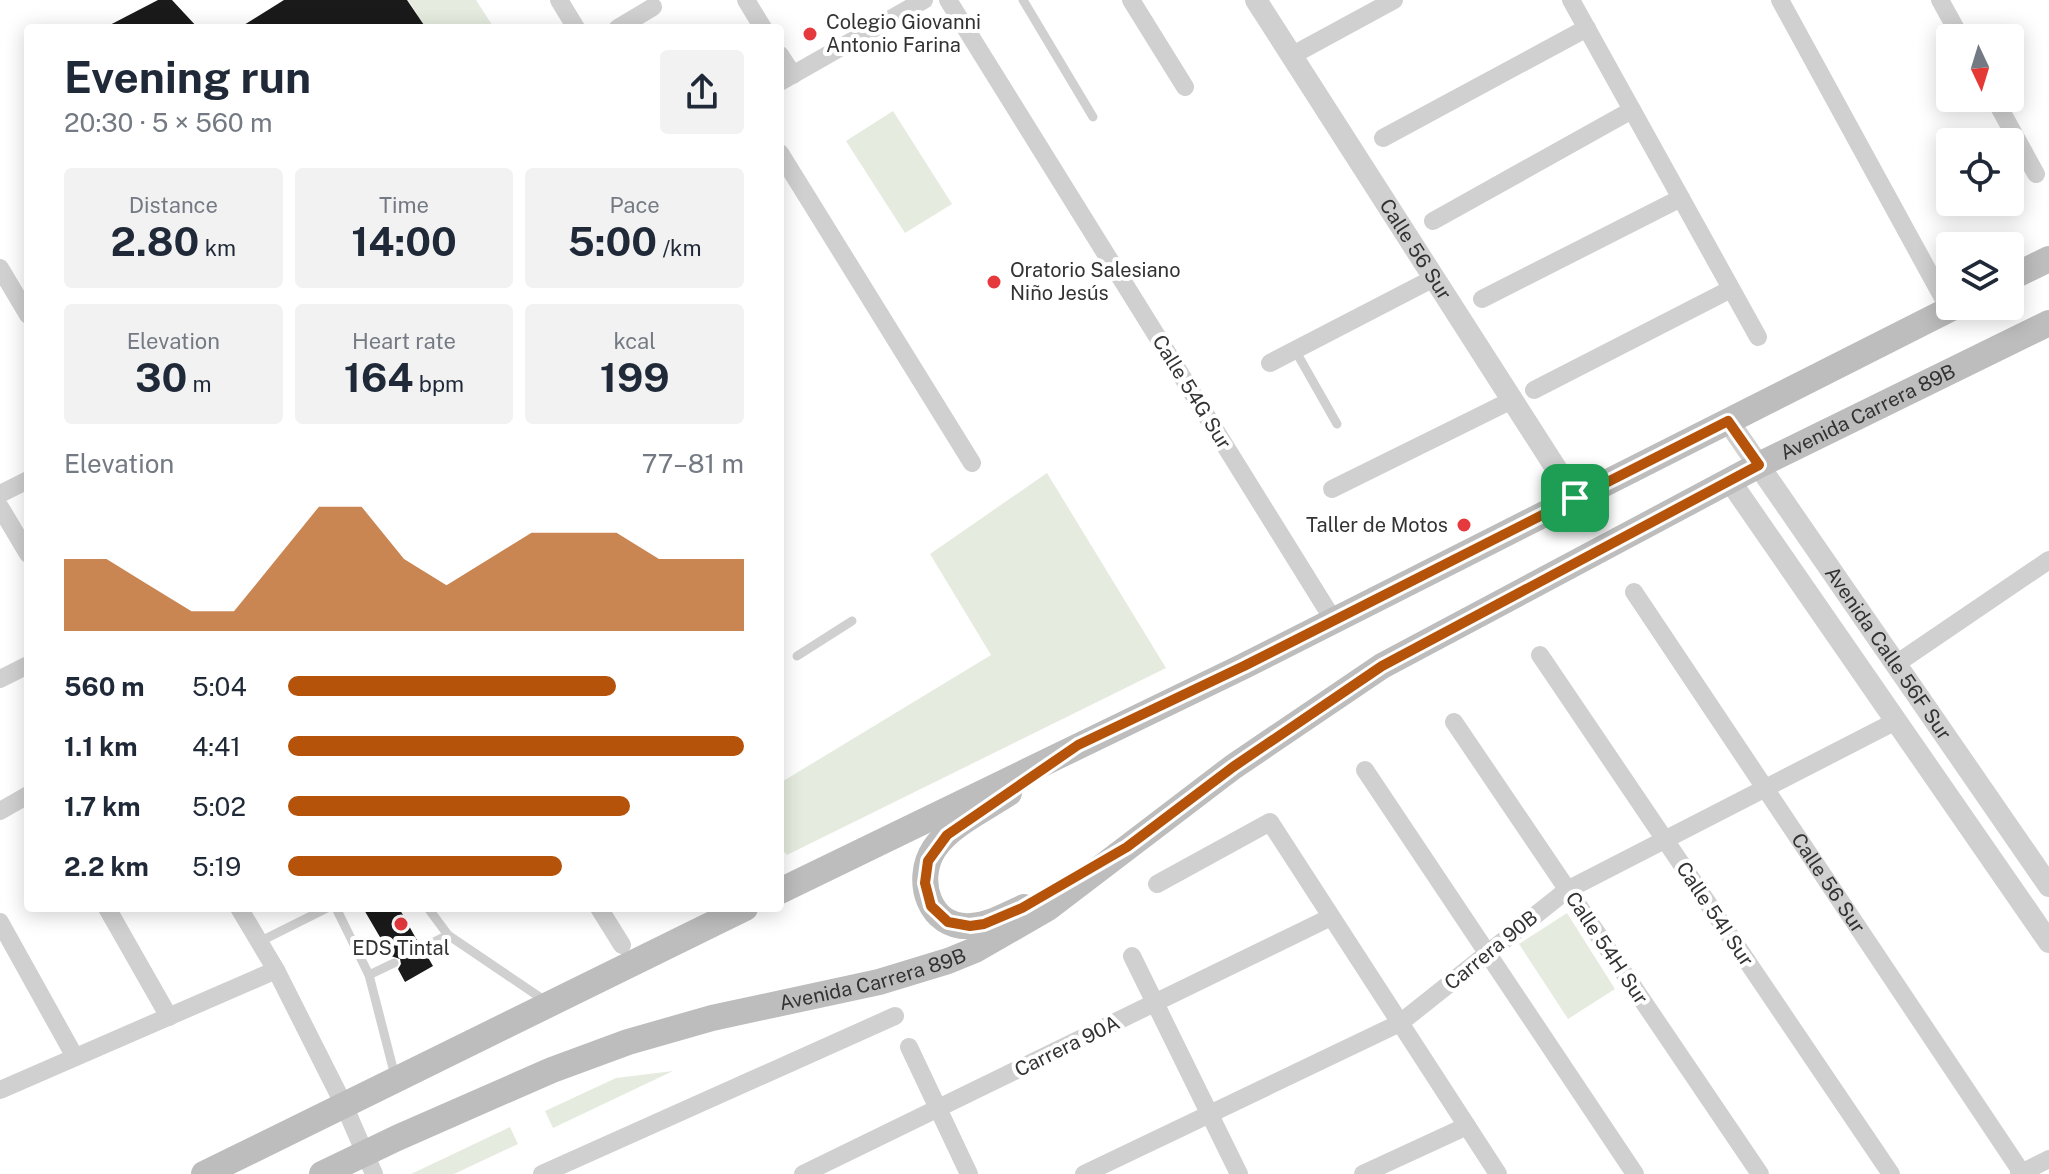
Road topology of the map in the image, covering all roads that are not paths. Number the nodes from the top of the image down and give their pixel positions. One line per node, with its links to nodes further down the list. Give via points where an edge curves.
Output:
1 (559, 0): 13 (street)
2 (746, 0): 15 (street)
3 (924, 0): 19 (street)
4 (948, 0): 58 (street, Calle 54G Sur)
5 (1023, 0): 23 (lane)
6 (1131, 0): 20 (street)
7 (1256, 0): 18 (street, Calle 56 Sur)
8 (1394, 0): 18 (street)
9 (1571, 0): 17 (street)
10 (1780, 0): 33 (street)
11 (1940, 0): 16 (street)
12 (653, 7): 14 (street)
13 (574, 24)
14 (625, 24)
15 (761, 24)
16 (1953, 24)
17 (1587, 28): 21 (street); 24 (street)
18 (1291, 56): 32 (street, Calle 56 Sur)
19 (786, 78)
20 (1185, 87)
21 (1632, 110): 27 (street); 28 (street)
22 (2002, 112): 26 (street)
23 (1093, 117)
24 (1383, 138)
25 (784, 159): 46 (street)
26 (2036, 174)
27 (1681, 198): 34 (street); 35 (street)
28 (1433, 221)
29 (2049, 259): 31 (main road)
30 (0, 268): 36 (street)
31 (2024, 271)
32 (1434, 278): 40 (street); 43 (street, Calle 56 Sur)
33 (1936, 279)
34 (1731, 289): 39 (street); 42 (street)
35 (1482, 299)
36 (24, 308)
37 (1936, 316): 44 (main road)
38 (2049, 323): 47 (main road, Avenida Carrera 89B)
39 (1758, 337)
40 (1295, 350): 41 (street); 45 (lane)
41 (1270, 363)
42 (1534, 390)
43 (1512, 400): 50 (street); 52 (street, Calle 56 Sur)
44 (1728, 421): 47 (street, Avenida Calle 56F Sur); 52 (main road)
45 (1337, 424)
46 (972, 463)
47 (1759, 465): 48 (main road, Avenida Carrera 89B); 61 (street, Avenida Calle 56F Sur)
48 (1730, 481): 64 (street, Avenida Calle 56F Sur); 72 (main road, Avenida Carrera 89B, via 1382,666)
49 (24, 482): 51 (street)
50 (1332, 489)
51 (0, 494)
52 (1575, 498): 58 (main road)
53 (0, 507): 54 (street)
54 (24, 547)
55 (2047, 567): 61 (street)
56 (1634, 592): 68 (street, Calle 56 Sur)
57 (852, 621): 60 (lane)
58 (1334, 621): 66 (main road)
59 (1540, 655): 71 (street, Calle 54I Sur)
60 (797, 656)
61 (1896, 664): 74 (street, Avenida Calle 56F Sur)
62 (24, 667): 63 (street)
63 (0, 679)
64 (1896, 721): 68 (street, Carrera 90B); 88 (street, Avenida Calle 56F Sur)
65 (1454, 722): 76 (street, Calle 54H Sur)
66 (1078, 745): 72 (main road, via 947,835 928,861 925,883 931,906 948,922 984,924); 75 (main road)
67 (1365, 770): 91 (street)
68 (1765, 788): 71 (street, Carrera 90B); 111 (street, Calle 56 Sur)
69 (24, 797): 70 (street)
70 (0, 811)
71 (1665, 840): 76 (street, Carrera 90B); 123 (street, Calle 54I Sur)
72 (1127, 847): 110 (main road, Avenida Carrera 89B, via 1015,929 948,961 628,1042 552,1070)
73 (1157, 884): 84 (street, via 1270,822)
74 (2049, 886)
75 (784, 889)
76 (1567, 890): 91 (street, Carrera 90B); 122 (street, Calle 54H Sur)
77 (109, 912): 99 (street)
78 (241, 912): 87 (street)
79 (319, 912): 87 (lane)
80 (338, 912): 95 (lane)
81 (431, 912): 86 (lane)
82 (601, 912): 89 (street)
83 (737, 912): 97 (main road)
84 (1331, 917): 96 (street, Carrera 90A); 100 (street)
85 (0, 922): 102 (street)
86 (448, 935): 90 (lane); 97 (lane)
87 (259, 942): 94 (street)
88 (2049, 942)
89 (622, 945)
90 (422, 948)
91 (1488, 953): 100 (street, Carrera 90B); 121 (street)
92 (1132, 956): 96 (street)
93 (394, 963): 95 (lane)
94 (276, 970): 99 (street); 105 (street)
95 (369, 975): 103 (lane)
96 (1155, 1003): 106 (street, Carrera 90A); 107 (street)
97 (551, 1004): 103 (main road)
98 (895, 1016): 114 (street)
99 (169, 1017): 102 (street)
100 (1400, 1023): 107 (street, Carrera 90B); 108 (street)
101 (909, 1047): 106 (street)
102 (75, 1057): 104 (street)
103 (397, 1080): 105 (main road)
104 (0, 1090)
105 (344, 1105): 110 (street); 112 (main road)
106 (938, 1109): 115 (street, Carrera 90A); 116 (street)
107 (1209, 1113): 117 (street, Carrera 90B); 118 (street)
108 (1467, 1126): 119 (street); 120 (street)
109 (2049, 1159): 111 (street)
110 (369, 1164): 113 (main road, Avenida Carrera 89B)
111 (2021, 1173)
112 (204, 1174)
113 (322, 1174)
114 (542, 1174)
115 (803, 1174)
116 (969, 1174)
117 (1084, 1174)
118 (1239, 1174)
119 (1363, 1174)
120 (1498, 1174)
121 (1635, 1174)
122 (1760, 1174)
123 (1891, 1174)

